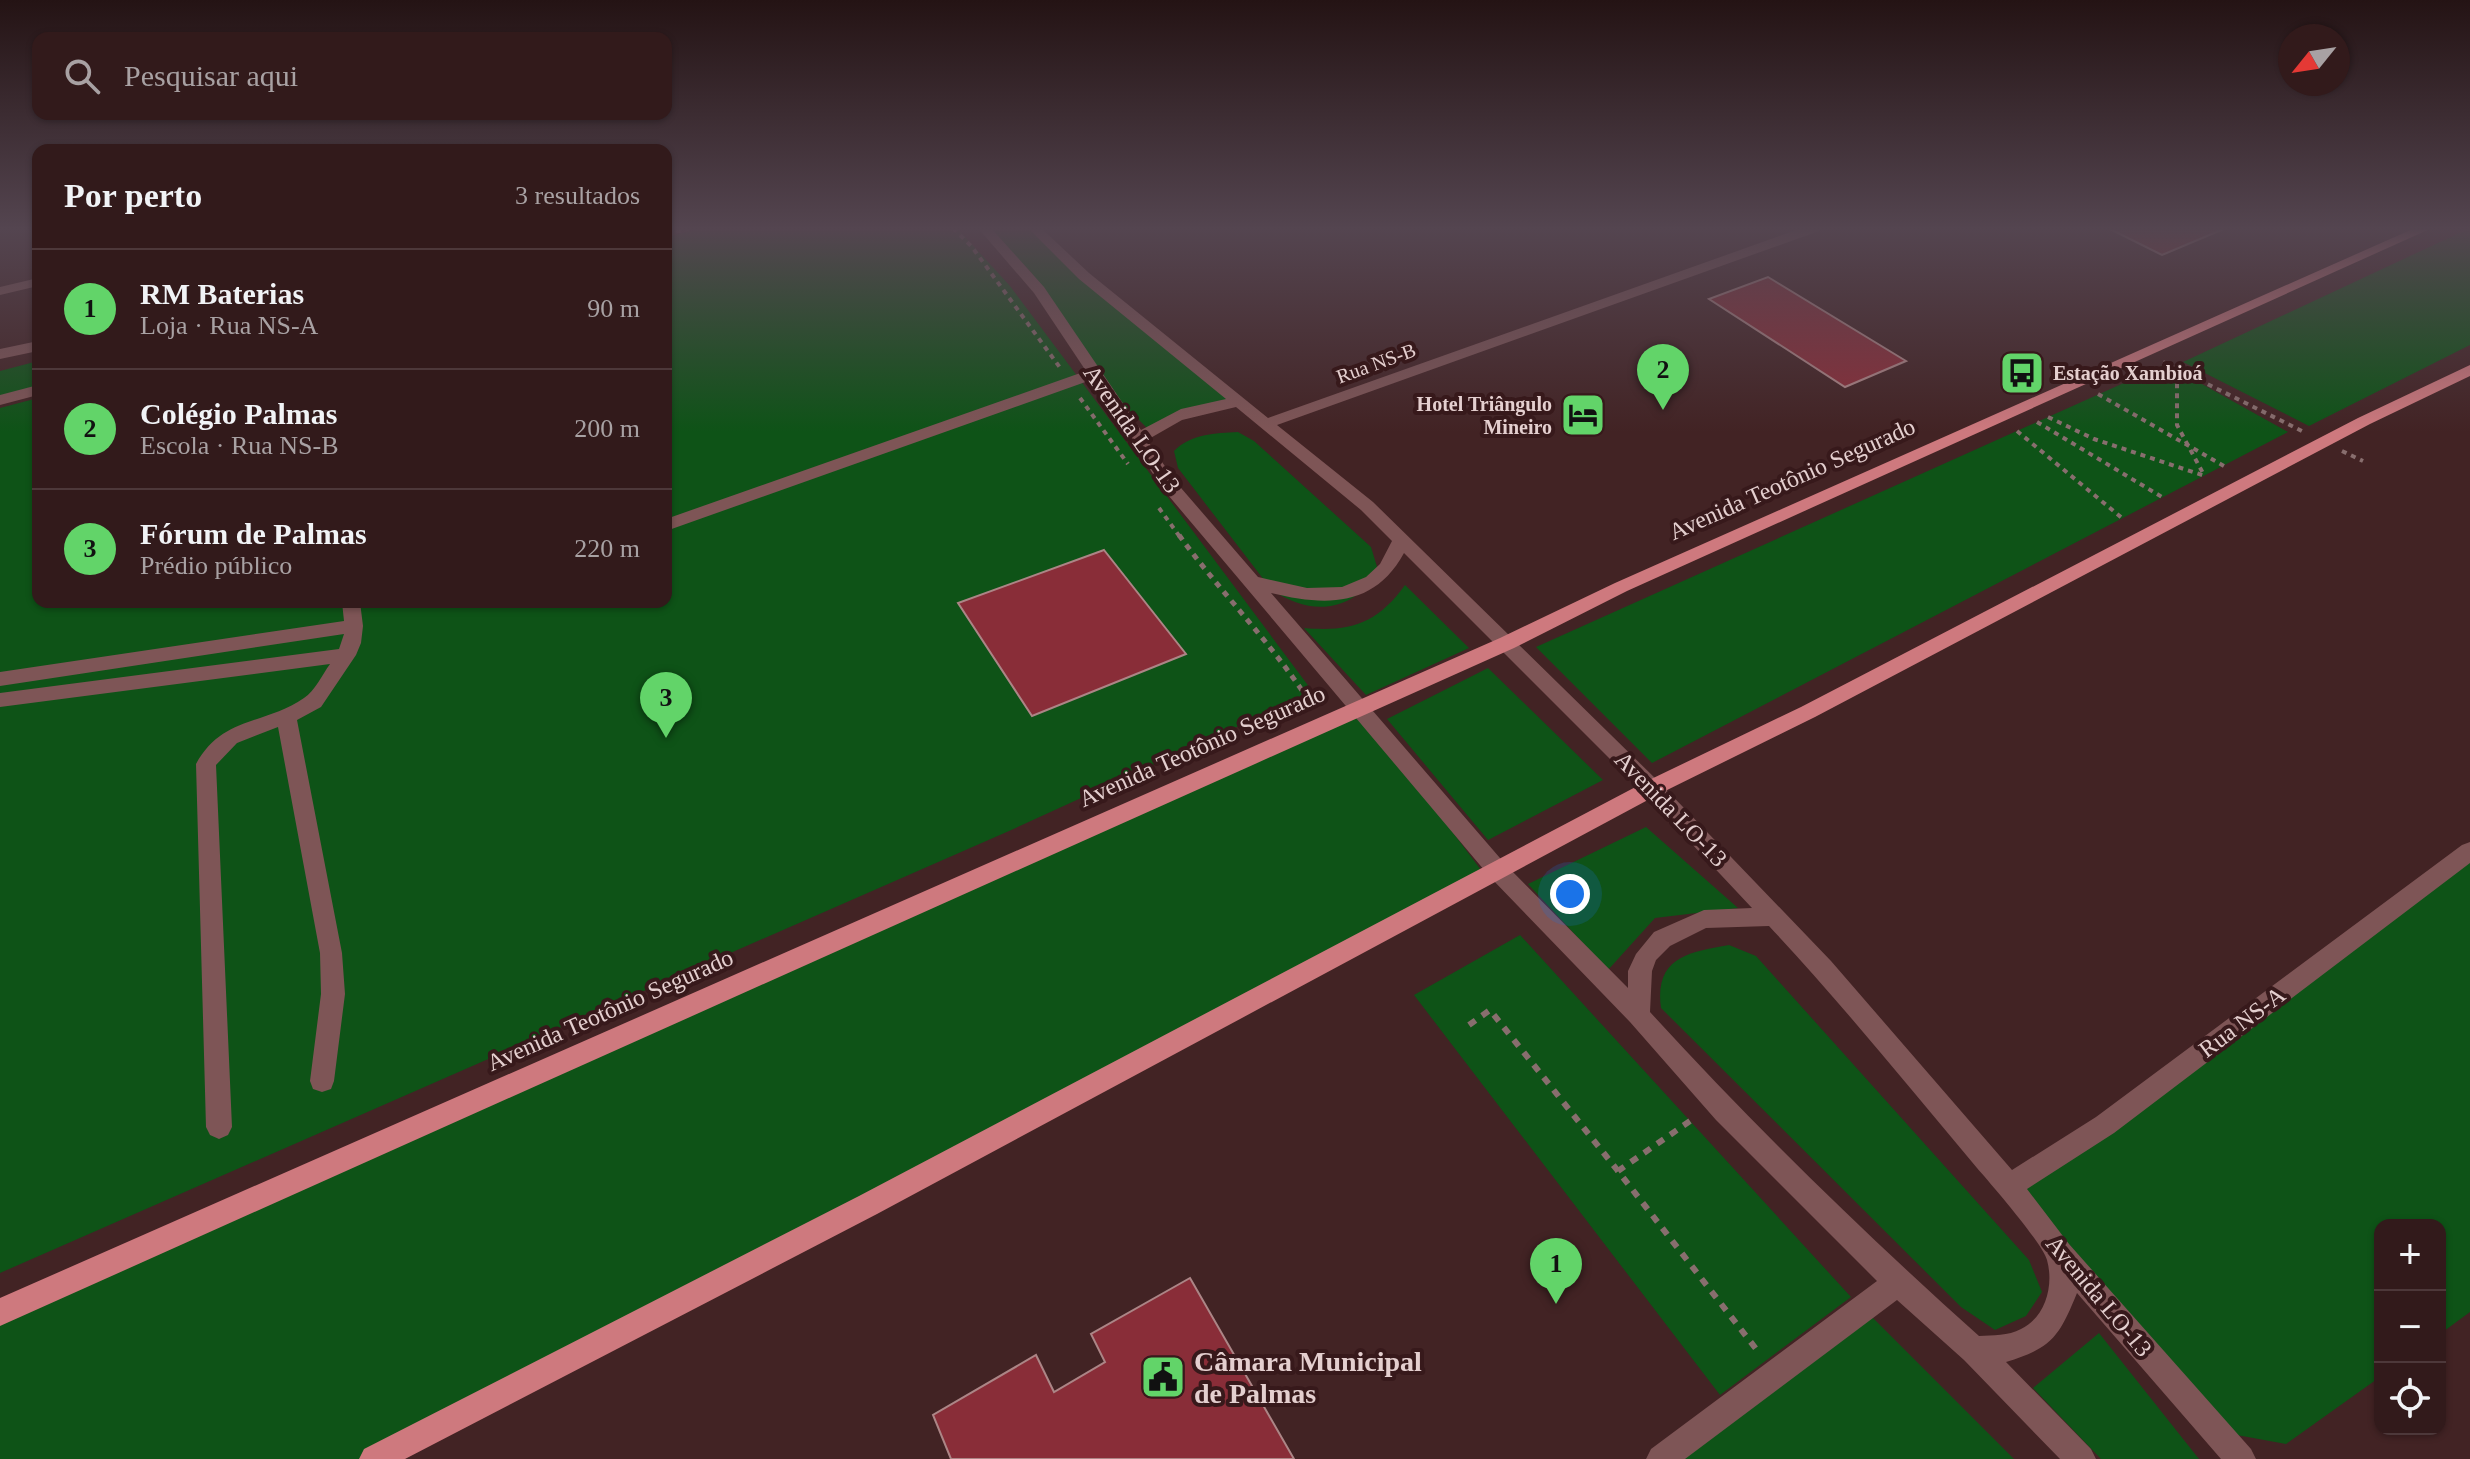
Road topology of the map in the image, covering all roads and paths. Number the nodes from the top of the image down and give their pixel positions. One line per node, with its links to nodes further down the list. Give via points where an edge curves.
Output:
1 (1043, 296): 10 (street, Avenida LO-13)
2 (1109, 296): 14 (street, Avenida LO-13)
3 (1623, 296): 17 (street, Rua NS-B)
4 (2274, 296): 7 (main road, Avenida Teotônio Segurado)
5 (32, 347): 6 (street)
6 (0, 354)
7 (2146, 354): 8 (path); 30 (main road, Avenida Teotônio Segurado, via 1621,587)
8 (2166, 364): 15 (path, via 2177,383 2177,425 2205,476 2094,439); 20 (path)
9 (2470, 370): 20 (main road)
10 (1093, 374): 19 (street, Avenida LO-13); 25 (street)
11 (32, 392): 13 (street)
12 (2098, 394): 22 (path)
13 (0, 400)
14 (1240, 402): 17 (street, Avenida LO-13); 19 (street, via 1166,418)
15 (2048, 417)
16 (2037, 422): 23 (path)
17 (1268, 423): 26 (street, Avenida LO-13)
18 (2017, 431): 24 (path)
19 (1140, 438): 27 (street, Avenida LO-13, via 1169,485)
20 (2323, 442): 21 (path); 36 (main road)
21 (2363, 461)
22 (2224, 466)
23 (2162, 497)
24 (2122, 518)
25 (672, 523)
26 (1402, 540): 27 (street, via 1385,569 1340,596 1304,595); 30 (street, Avenida LO-13)
27 (1256, 583): 34 (street, Avenida LO-13)
28 (352, 608): 29 (street)
29 (354, 626): 31 (street); 32 (street)
30 (1507, 643): 34 (main road, Avenida Teotônio Segurado); 36 (street, Avenida LO-13)
31 (346, 655): 33 (street); 35 (street, via 314,702)
32 (0, 679)
33 (0, 700)
34 (1359, 707): 38 (street, Avenida LO-13); 49 (main road, Avenida Teotônio Segurado)
35 (286, 717): 42 (street, via 331,953 333,994); 44 (street, via 230,735 214,748 206,764)
36 (1652, 788): 38 (main road); 39 (street, Avenida LO-13)
37 (2470, 851): 46 (street, Rua NS-A, via 2105,1125)
38 (1498, 871): 40 (street, Avenida LO-13); 52 (main road)
39 (1774, 917): 40 (street, via 1704,919 1662,939 1640,971); 46 (street, Avenida LO-13)
40 (1638, 1015): 48 (street, Avenida LO-13, via 1725,1112)
41 (1469, 1025): 45 (path, via 1490,1010)
42 (322, 1081)
43 (1690, 1121): 45 (path)
44 (219, 1127)
45 (1618, 1171): 51 (path)
46 (2009, 1186): 47 (street, Avenida LO-13)
47 (2060, 1253): 50 (street, via 2064,1291 2051,1319 2032,1340); 55 (street, Avenida LO-13)
48 (1898, 1282): 50 (street, Avenida LO-13); 53 (street)
49 (0, 1312)
50 (1974, 1350): 54 (street, Avenida LO-13)
51 (1766, 1361)
52 (374, 1459)
53 (1661, 1459)
54 (2081, 1459)
55 (2241, 1459)

